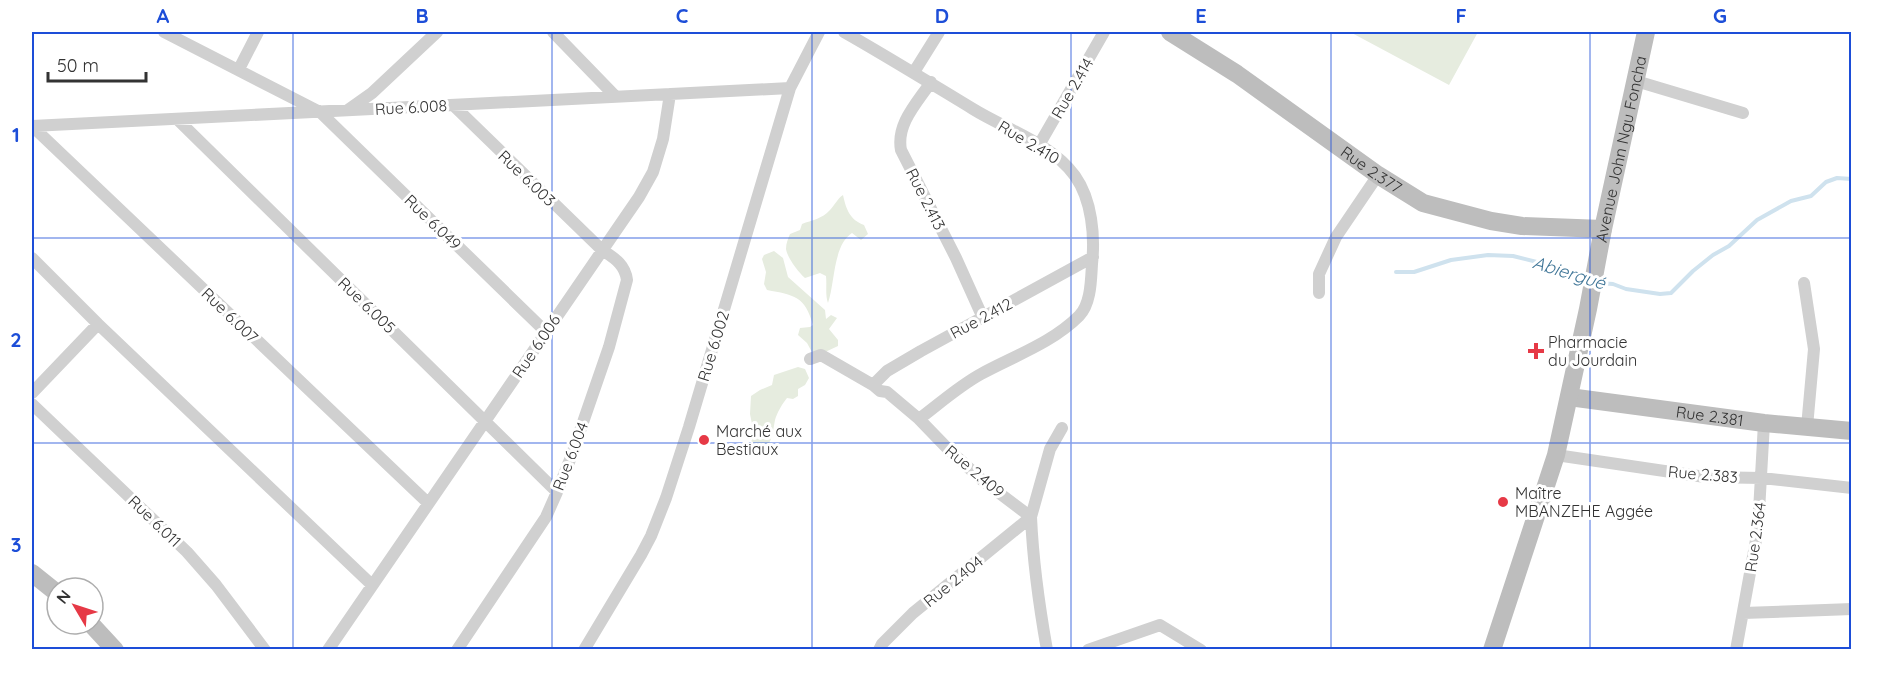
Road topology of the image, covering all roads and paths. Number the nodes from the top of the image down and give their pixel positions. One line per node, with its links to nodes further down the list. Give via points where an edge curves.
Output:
1 (164, 32): 11 (street, Rue 6.049)
2 (258, 32): 11 (street)
3 (437, 32): 19 (street, via 372,93)
4 (553, 32): 17 (street)
5 (819, 32): 15 (street, Rue 6.002)
6 (844, 32): 12 (street, Rue 2.410)
7 (939, 32): 12 (street)
8 (1104, 32): 24 (street, Rue 2.414)
9 (1170, 32): 25 (street, Rue 2.377, via 1237,74)
10 (1646, 32): 13 (street, Avenue John Ngu Foncha)
11 (239, 69): 20 (street, Rue 6.049)
12 (914, 72): 14 (street, Rue 2.410)
13 (1636, 81): 21 (street); 26 (street, Avenue John Ngu Foncha)
14 (931, 82): 24 (street, Rue 2.410); 32 (street, Rue 2.413, via 902,125 901,150)
15 (790, 88): 16 (street, Rue 6.008); 62 (street, Rue 6.002, via 666,498 641,555)
16 (670, 94): 17 (street, Rue 6.008); 27 (street, Rue 6.006, via 654,172)
17 (616, 97): 18 (street, Rue 6.008)
18 (453, 105): 19 (street, Rue 6.008); 27 (street, Rue 6.003)
19 (347, 110): 20 (street, Rue 6.008)
20 (320, 112): 22 (street, Rue 6.008); 34 (street, Rue 6.049)
21 (1743, 113)
22 (177, 119): 23 (street, Rue 6.008); 41 (street, Rue 6.005)
23 (32, 126): 50 (street, Rue 6.007)
24 (1039, 145): 28 (street, Rue 2.410, via 1064,163 1086,198)
25 (1378, 175): 26 (street, Rue 2.377, via 1423,202 1491,221); 31 (street, via 1336,237 1319,274)
26 (1603, 229): 38 (street, Avenue John Ngu Foncha)
27 (602, 250): 34 (street, Rue 6.006); 49 (street, Rue 6.004, via 620,263 627,280 609,347)
28 (1093, 257): 32 (street, Rue 2.412); 40 (street, Rue 2.410, via 1090,292 1081,314 1055,336 979,375)
29 (32, 258): 33 (street)
30 (1804, 283): 43 (street, via 1814,349)
31 (1319, 293)
32 (983, 318): 36 (street, Rue 2.412, via 887,371)
33 (98, 324): 37 (street); 54 (street)
34 (546, 332): 41 (street, Rue 6.006)
35 (810, 359): 36 (street, Rue 2.409, via 820,356)
36 (873, 385): 40 (street, Rue 2.409)
37 (32, 393)
38 (1569, 398): 42 (street, Rue 2.381); 46 (street, Avenue John Ngu Foncha)
39 (32, 404): 59 (street, Rue 6.011, via 188,552)
40 (919, 419): 51 (street, Rue 2.409, via 974,472)
41 (485, 421): 49 (street, Rue 6.005); 50 (street, Rue 6.006)
42 (1764, 423): 43 (street, Rue 2.381); 47 (street, Rue 2.364)
43 (1807, 427): 45 (street, Rue 2.381)
44 (1062, 428): 51 (street, via 1050,449)
45 (1851, 431)
46 (1556, 455): 47 (street, Rue 2.383, via 1705,477); 67 (street, Avenue John Ngu Foncha)
47 (1762, 478): 48 (street, Rue 2.383); 56 (street, Rue 2.364, via 1758,529)
48 (1851, 488)
49 (557, 492): 61 (street, Rue 6.004, via 546,517)
50 (428, 503): 54 (street, Rue 6.006)
51 (1031, 517): 63 (street, Rue 2.404, via 913,613); 64 (street, via 1037,594)
52 (32, 573): 53 (street)
53 (45, 583)
54 (372, 585): 60 (street, Rue 6.006)
55 (1851, 609): 56 (street)
56 (1743, 613): 68 (street, Rue 2.364)
57 (102, 636): 58 (street)
58 (115, 650)
59 (265, 650)
60 (328, 650)
61 (457, 650)
62 (584, 650)
63 (879, 650)
64 (1047, 650)
65 (1088, 650): 66 (street, via 1160,625)
66 (1201, 650)
67 (1492, 650)
68 (1736, 650)

